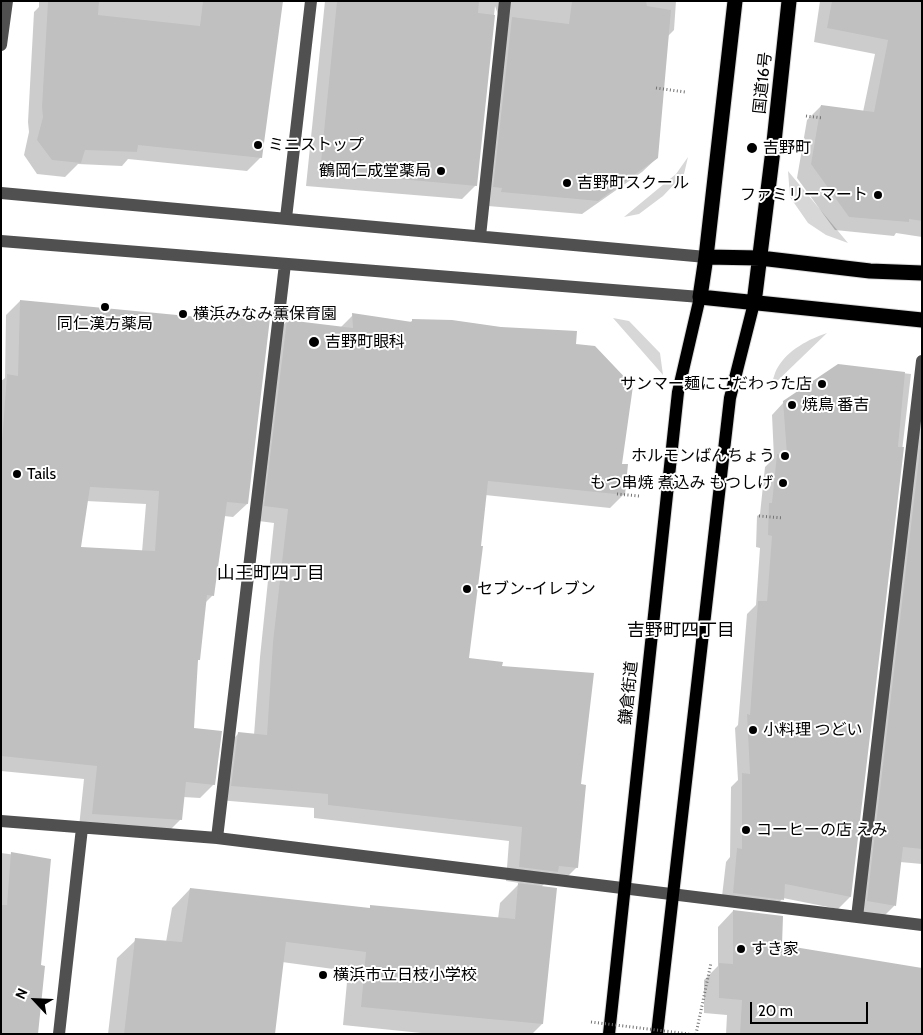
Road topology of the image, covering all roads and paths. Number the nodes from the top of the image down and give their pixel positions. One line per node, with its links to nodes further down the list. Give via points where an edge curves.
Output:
1 (6, 1): 6 (street)
2 (311, 1): 12 (street)
3 (505, 1): 13 (street)
4 (735, 1): 15 (highway)
5 (789, 1): 16 (highway, 国道16号)
6 (1, 45)
7 (656, 88): 8 (path)
8 (685, 92)
9 (806, 116): 10 (path)
10 (824, 118)
11 (1, 193): 12 (street)
12 (286, 218): 13 (street)
13 (480, 236): 15 (street)
14 (1, 241): 17 (street)
15 (706, 256): 16 (highway); 19 (highway)
16 (760, 258): 18 (highway, via 870,271); 20 (highway, 国道16号)
17 (285, 264): 19 (street); 29 (street)
18 (922, 273)
19 (700, 298): 20 (highway); 30 (main road, 鎌倉街道, via 678,392)
20 (754, 302): 21 (highway); 31 (main road, via 730,398)
21 (922, 320)
22 (922, 361): 32 (street)
23 (617, 494): 24 (path)
24 (639, 496)
25 (759, 516): 26 (path)
26 (783, 518)
27 (1, 821): 28 (street)
28 (82, 828): 29 (street); 36 (street)
29 (217, 838): 30 (street)
30 (624, 890): 31 (street); 37 (main road, 鎌倉街道)
31 (673, 896): 32 (street); 38 (main road)
32 (857, 917): 33 (street)
33 (922, 925)
34 (711, 963): 40 (path)
35 (591, 1022): 39 (path, bridge)
36 (59, 1034)
37 (609, 1034)
38 (657, 1034)
39 (689, 1034)
40 (696, 1034)

